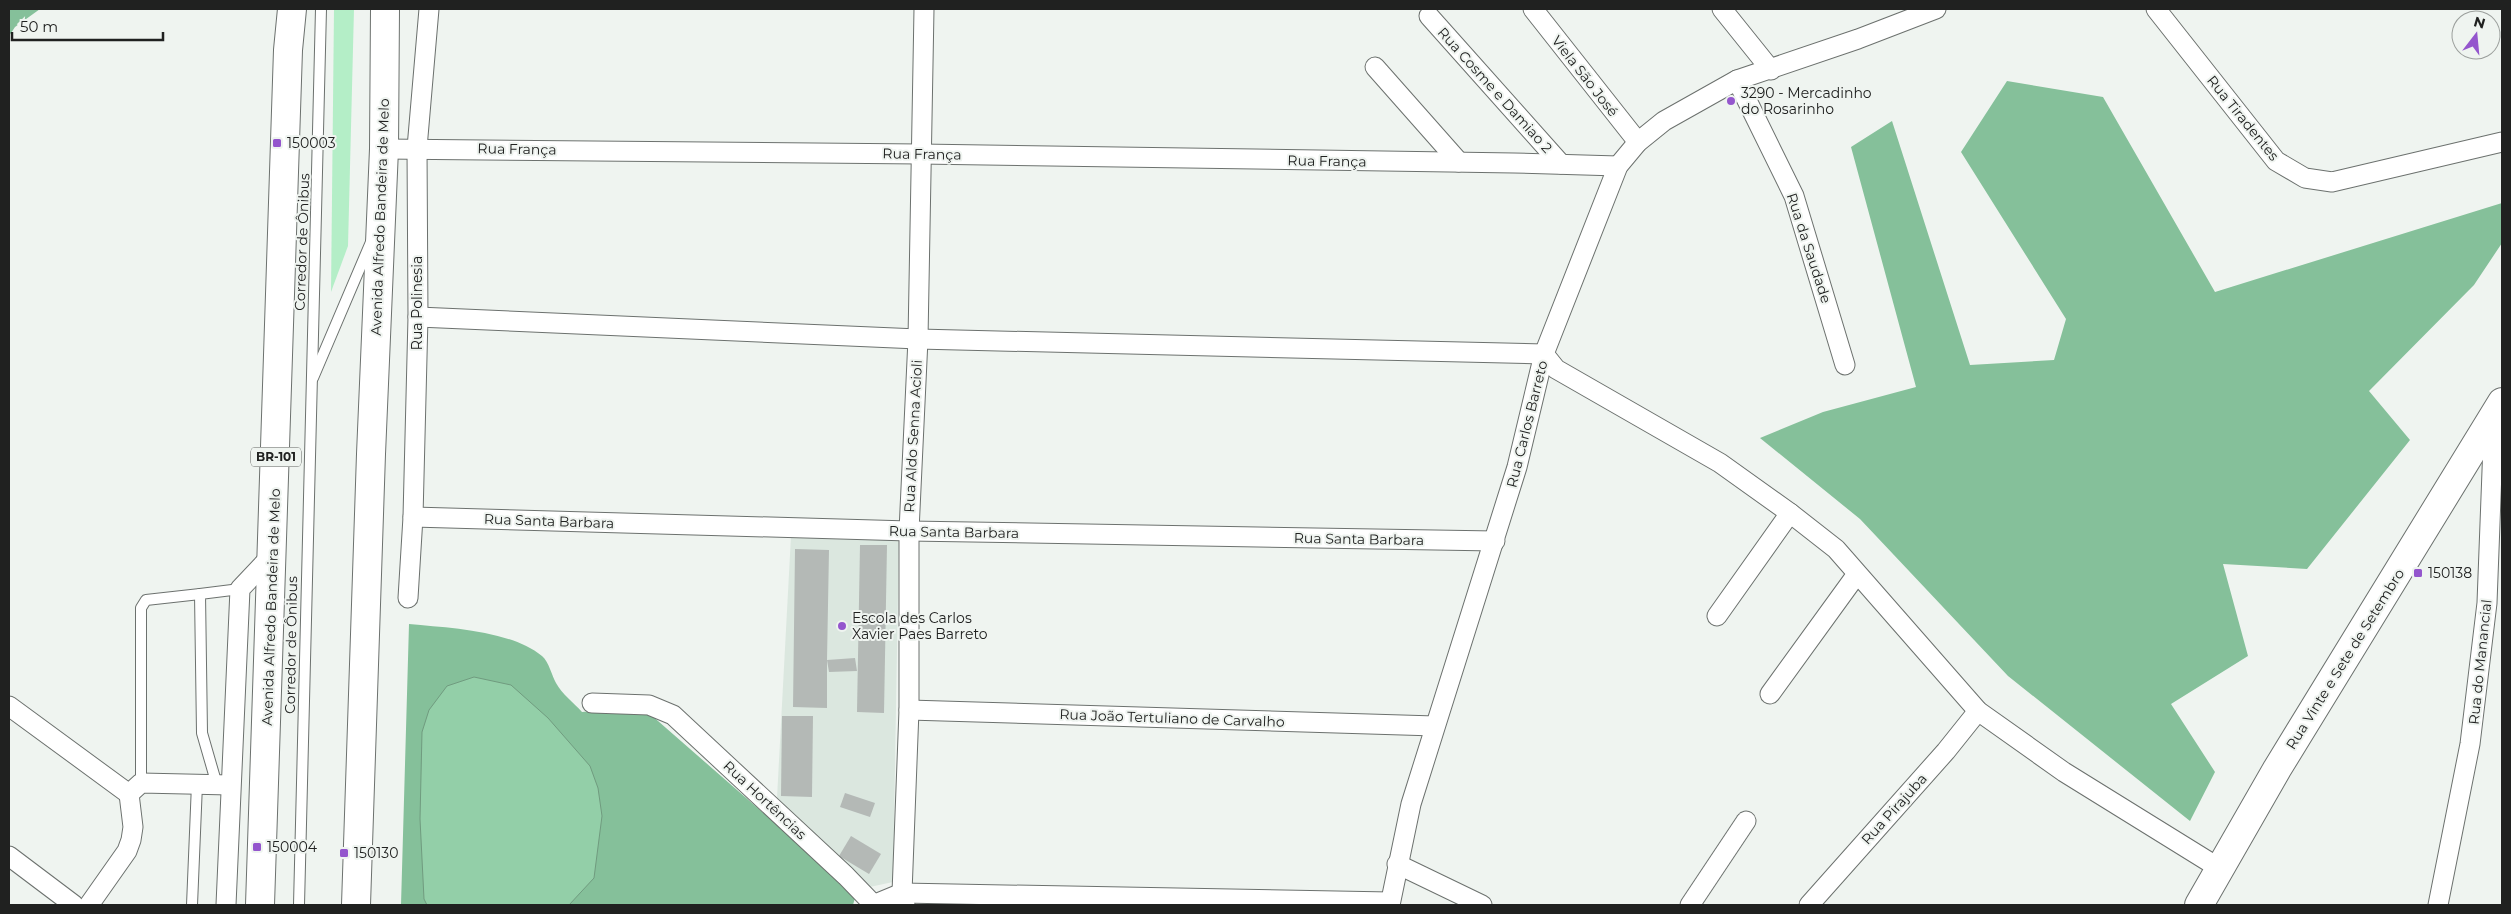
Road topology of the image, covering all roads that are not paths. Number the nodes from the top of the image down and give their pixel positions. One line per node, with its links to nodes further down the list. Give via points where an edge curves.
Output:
1 (292, 9): 33 (main road, Avenida Alfredo Bandeira de Melo / BR-101, via 288,50)
2 (321, 9): 27 (lane, Corredor de Ônibus)
3 (385, 9): 17 (main road, Avenida Alfredo Bandeira de Melo)
4 (429, 9): 16 (street, Rua Polinesia)
5 (924, 9): 18 (street, Rua Aldo Senna Acioli)
6 (1532, 9): 14 (street, Viela São José)
7 (1722, 9): 12 (street)
8 (1936, 9): 12 (street, Rua Carlos Barreto)
9 (2156, 9): 15 (street, Rua Tiradentes, via 2276,161 2305,178 2332,182)
10 (1429, 16): 20 (street, Rua Cosme e Damiao 2)
11 (1375, 67): 19 (street)
12 (1771, 70): 13 (street, Rua Carlos Barreto)
13 (1737, 80): 14 (street, Rua Carlos Barreto, via 1664,121); 26 (street, Rua da Saudade, via 1794,196)
14 (1638, 142): 21 (street, Rua Carlos Barreto)
15 (2502, 142)
16 (418, 148): 17 (street, Rua França); 18 (street, Rua França); 23 (street, Rua Polinesia)
17 (384, 149): 22 (main road, Avenida Alfredo Bandeira de Melo)
18 (920, 154): 19 (street, Rua França); 24 (street, Rua Aldo Senna Acioli)
19 (1459, 162): 20 (street, Rua França)
20 (1561, 164): 21 (street, Rua França)
21 (1618, 166): 25 (street, Rua Carlos Barreto)
22 (381, 218): 27 (lane, Corredor de Ônibus); 60 (main road, Avenida Alfredo Bandeira de Melo)
23 (418, 317): 24 (street); 30 (street, Rua Polinesia)
24 (918, 339): 25 (street); 31 (street, Rua Aldo Senna Acioli)
25 (1544, 354): 29 (street, via 1556,369 1720,463); 32 (street, Rua Carlos Barreto, via 1517,467)
26 (1845, 365)
27 (310, 386): 59 (lane, Corredor de Ônibus)
28 (2498, 408): 51 (main road, Rua Vinte e Sete de Setembro); 66 (street, Rua do Manancial, via 2487,603 2470,744)
29 (1790, 513): 34 (street, via 1836,549); 38 (street)
30 (413, 517): 31 (street, Rua Santa Barbara); 37 (street, Rua Polinesia)
31 (909, 532): 32 (street, Rua Santa Barbara); 42 (street, Rua Aldo Senna Acioli)
32 (1495, 541): 44 (street, Rua Carlos Barreto)
33 (273, 554): 35 (street); 58 (main road, Avenida Alfredo Bandeira de Melo / BR-101)
34 (1857, 574): 39 (street); 43 (street)
35 (240, 589): 36 (lane); 46 (street)
36 (200, 594): 46 (lane, via 202,733); 47 (lane, via 146,600 141,608)
37 (408, 598)
38 (1717, 616)
39 (1770, 694)
40 (592, 703): 61 (street, Rua Hortências, via 649,705 674,716)
41 (9, 706): 47 (street)
42 (909, 710): 44 (street, Rua João Tertuliano de Carvalho); 52 (street, Rua Aldo Senna Acioli)
43 (1978, 711): 51 (street, via 2064,772); 64 (street, Rua Pirajuba)
44 (1435, 726): 50 (street, Rua Carlos Barreto, via 1411,804)
45 (196, 784): 46 (street); 47 (street); 56 (lane)
46 (223, 785): 57 (street)
47 (135, 789): 55 (street, via 133,827 127,851)
48 (1746, 821): 63 (street)
49 (9, 856): 54 (street)
50 (1398, 864): 53 (street, Rua Carlos Barreto); 62 (street)
51 (2219, 868): 65 (main road, Rua Vinte e Sete de Setembro)
52 (904, 899): 53 (street); 61 (street)
53 (1390, 904)
54 (74, 905)
55 (89, 905)
56 (192, 905)
57 (226, 905)
58 (260, 905)
59 (298, 905)
60 (356, 905)
61 (874, 905)
62 (1482, 905)
63 (1690, 905)
64 (1809, 905)
65 (2199, 905)
66 (2438, 905)

